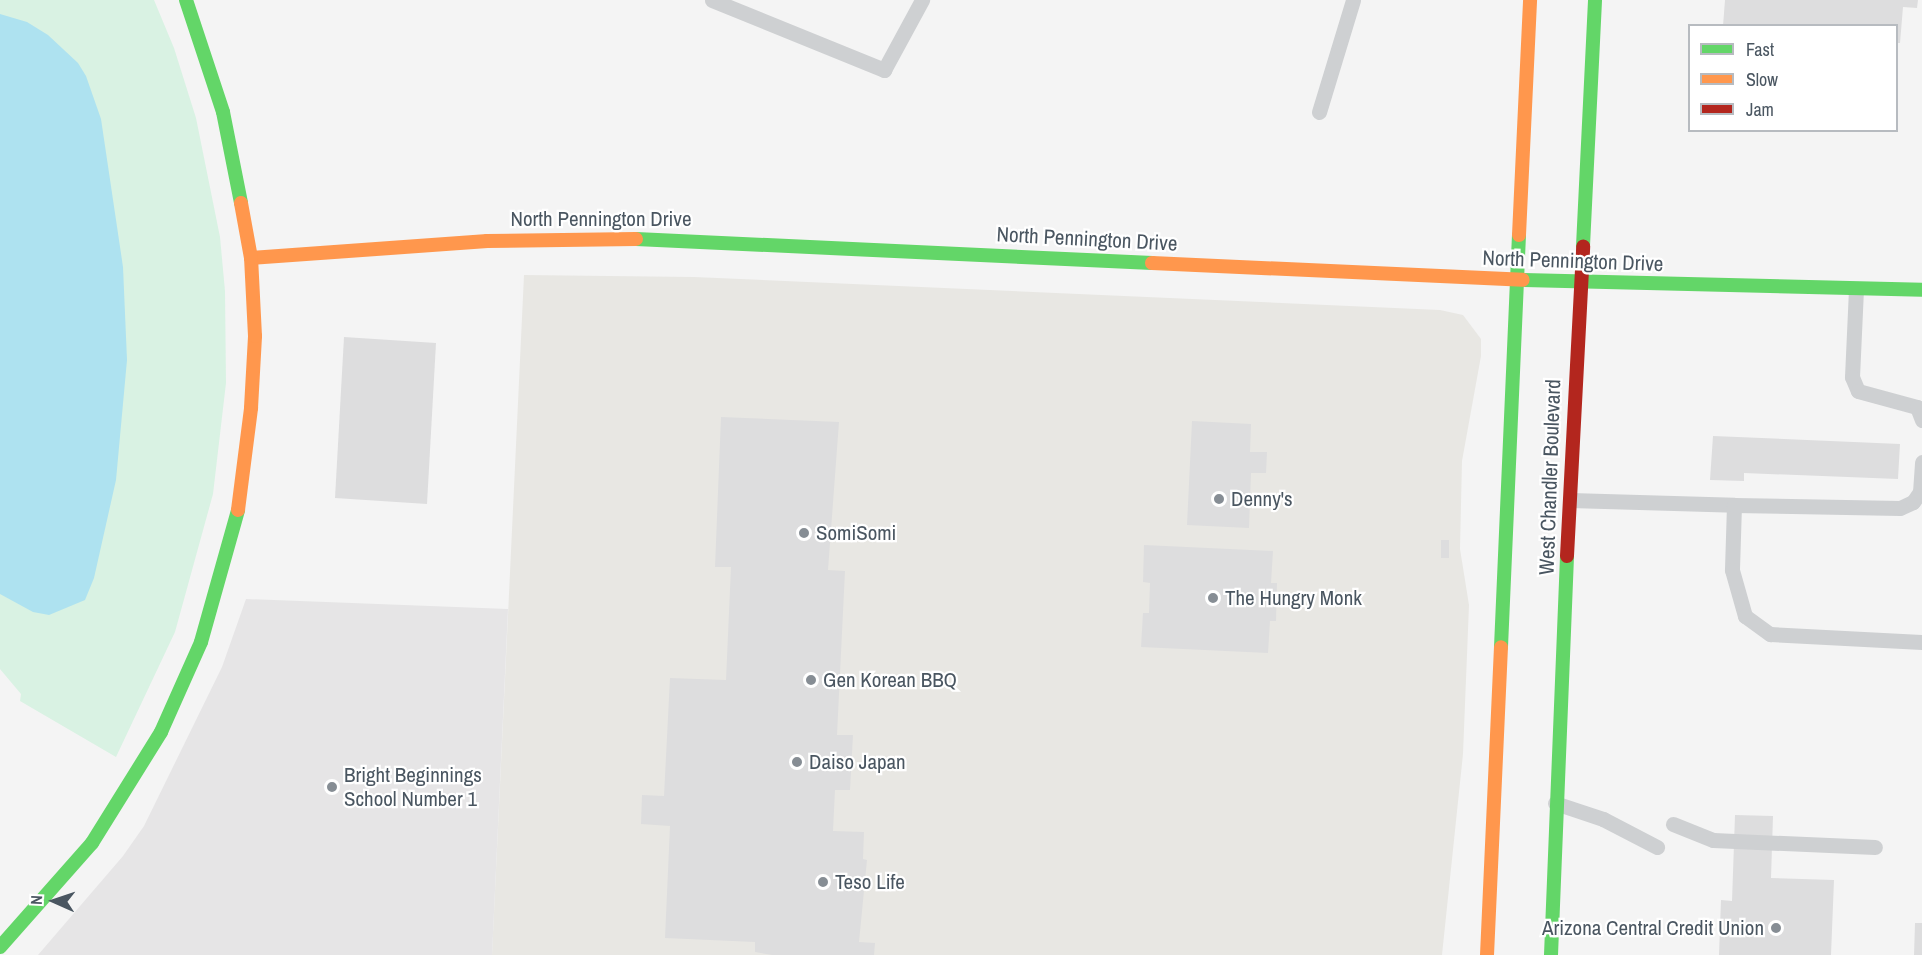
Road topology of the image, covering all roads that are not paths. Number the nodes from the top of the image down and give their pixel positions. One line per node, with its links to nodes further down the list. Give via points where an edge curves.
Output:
1 (186, 0): 8 (street, via 223,112)
2 (712, 0): 3 (lane, via 884,70)
3 (922, 0)
4 (1353, 0): 7 (lane)
5 (1530, 0): 9 (street, West Chandler Boulevard)
6 (1595, 0): 10 (street, West Chandler Boulevard)
7 (1319, 112)
8 (251, 258): 9 (street, North Pennington Drive, via 487,241 612,238); 22 (street, via 255,336 247,457 228,554 201,642 161,732 92,843)
9 (1516, 280): 10 (street, North Pennington Drive); 23 (street, West Chandler Boulevard)
10 (1580, 282): 11 (street, North Pennington Drive); 15 (street, West Chandler Boulevard)
11 (1856, 289): 12 (street, North Pennington Drive); 13 (lane, via 1852,377 1858,391 1917,407)
12 (1922, 290)
13 (1922, 420)
14 (1922, 462): 16 (lane, via 1920,492 1913,502 1900,508)
15 (1570, 500): 16 (lane); 18 (street, West Chandler Boulevard)
16 (1734, 505): 17 (lane, via 1732,570 1745,616 1770,634)
17 (1922, 642)
18 (1555, 803): 20 (lane, via 1603,819); 24 (street, West Chandler Boulevard)
19 (1673, 824): 21 (lane, via 1713,840)
20 (1657, 847)
21 (1875, 848)
22 (0, 947)
23 (1487, 955)
24 (1551, 955)

